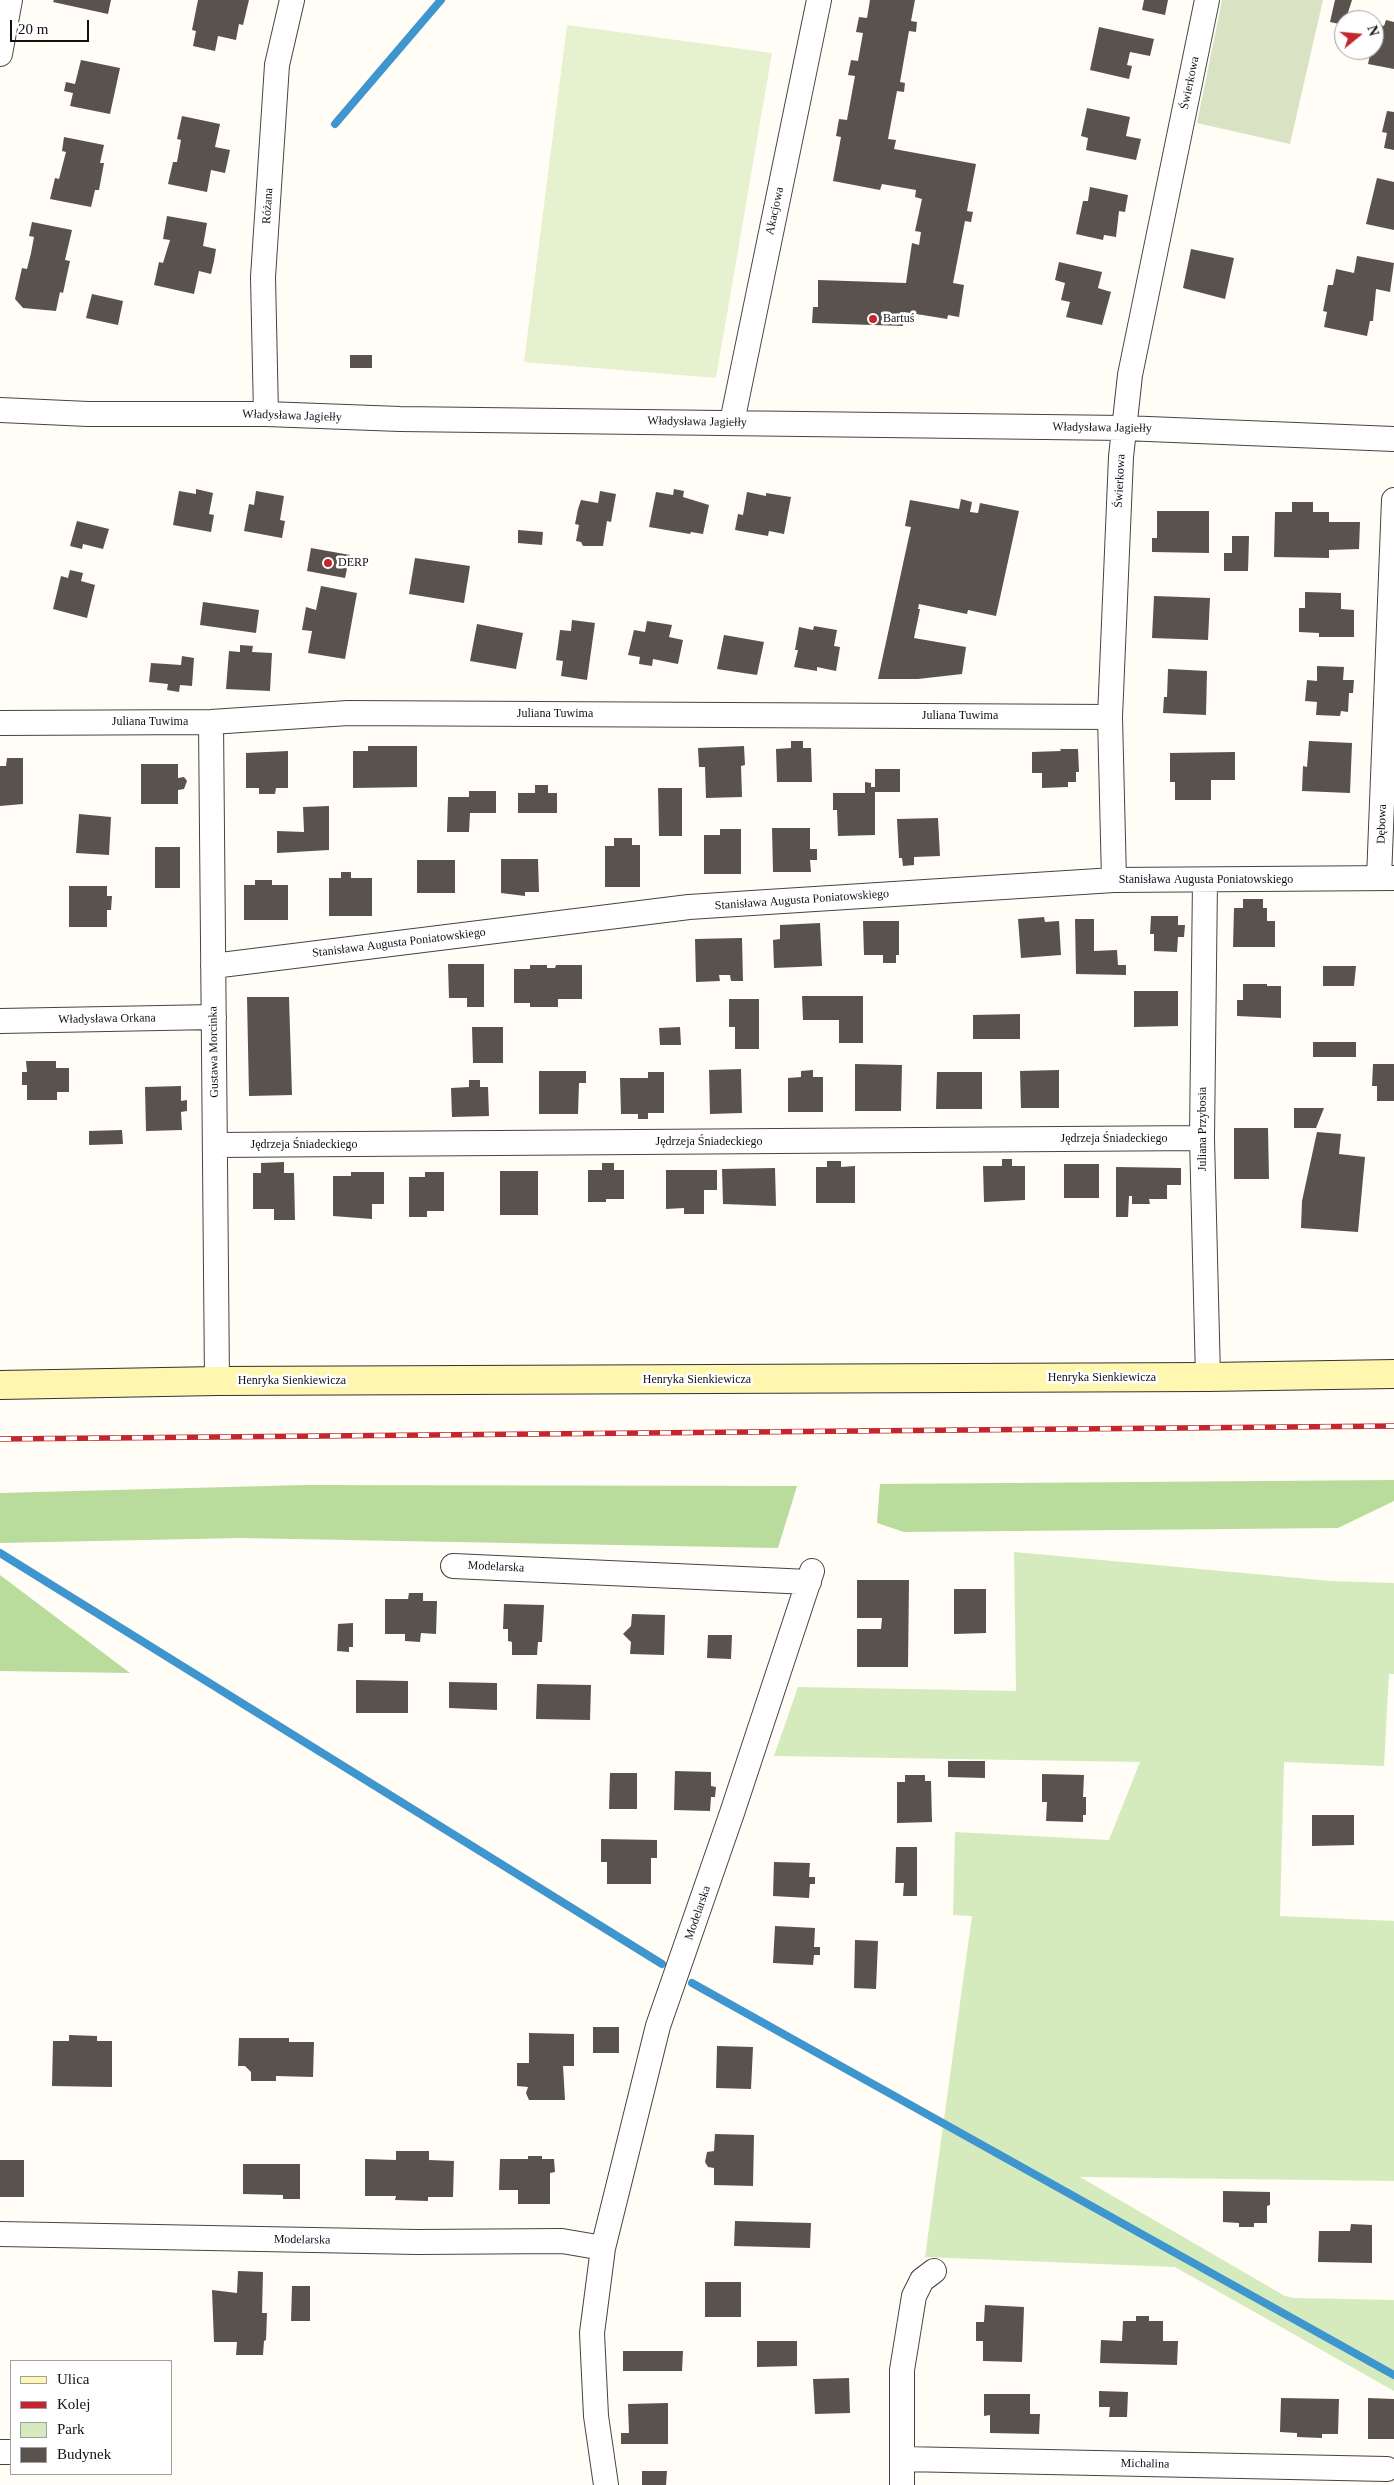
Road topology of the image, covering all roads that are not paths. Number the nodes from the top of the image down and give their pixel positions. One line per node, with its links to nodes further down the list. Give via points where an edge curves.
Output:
1 (10, 0): 5 (street)
2 (292, 0): 7 (street, Różana, via 277,65 263,277)
3 (819, 0): 8 (street, Akacjowa)
4 (1207, 0): 9 (street, Świerkowa, via 1130,375)
5 (0, 54)
6 (0, 410): 7 (street, Władysława Jagiełły, via 88,414)
7 (266, 414): 8 (street, Władysława Jagiełły, via 400,419)
8 (732, 422): 9 (street, Władysława Jagiełły)
9 (1124, 428): 10 (street, Władysława Jagiełły); 12 (street, Świerkowa, via 1120,457)
10 (1394, 439)
11 (1394, 500): 15 (street, Dębowa)
12 (1110, 717): 13 (street, Juliana Tuwima, via 348,713); 16 (street, Świerkowa)
13 (211, 722): 14 (street, Juliana Tuwima); 18 (street, Gustawa Morcinka)
14 (0, 723)
15 (1387, 878): 17 (street, Stanisława Augusta Poniatowskiego)
16 (1114, 880): 17 (street, Stanisława Augusta Poniatowskiego); 18 (street, Stanisława Augusta Poniatowskiego, via 689,908)
17 (1205, 880): 21 (street, Juliana Przybosia)
18 (213, 966): 19 (street, Gustawa Morcinka)
19 (214, 1017): 20 (street, Władysława Orkana); 22 (street, Gustawa Morcinka)
20 (0, 1021)
21 (1202, 1138): 22 (street, Jędrzeja Śniadeckiego); 24 (street, Juliana Przybosia)
22 (215, 1146): 25 (street, Gustawa Morcinka)
23 (1394, 1374): 24 (main road, Henryka Sienkiewicza)
24 (1208, 1377): 25 (main road, Henryka Sienkiewicza)
25 (217, 1381): 26 (main road, Henryka Sienkiewicza)
26 (0, 1385)
27 (453, 1566): 29 (street, Modelarska, via 810,1577 658,2026)
28 (0, 2234): 29 (street, Modelarska, via 417,2242 562,2241)
29 (603, 2248): 33 (street, Modelarska, via 592,2333 596,2416)
30 (934, 2271): 31 (street, via 922,2280 914,2296 902,2370)
31 (902, 2459): 32 (street, Michalina); 34 (street)
32 (1387, 2468)
33 (606, 2485)
34 (902, 2485)

